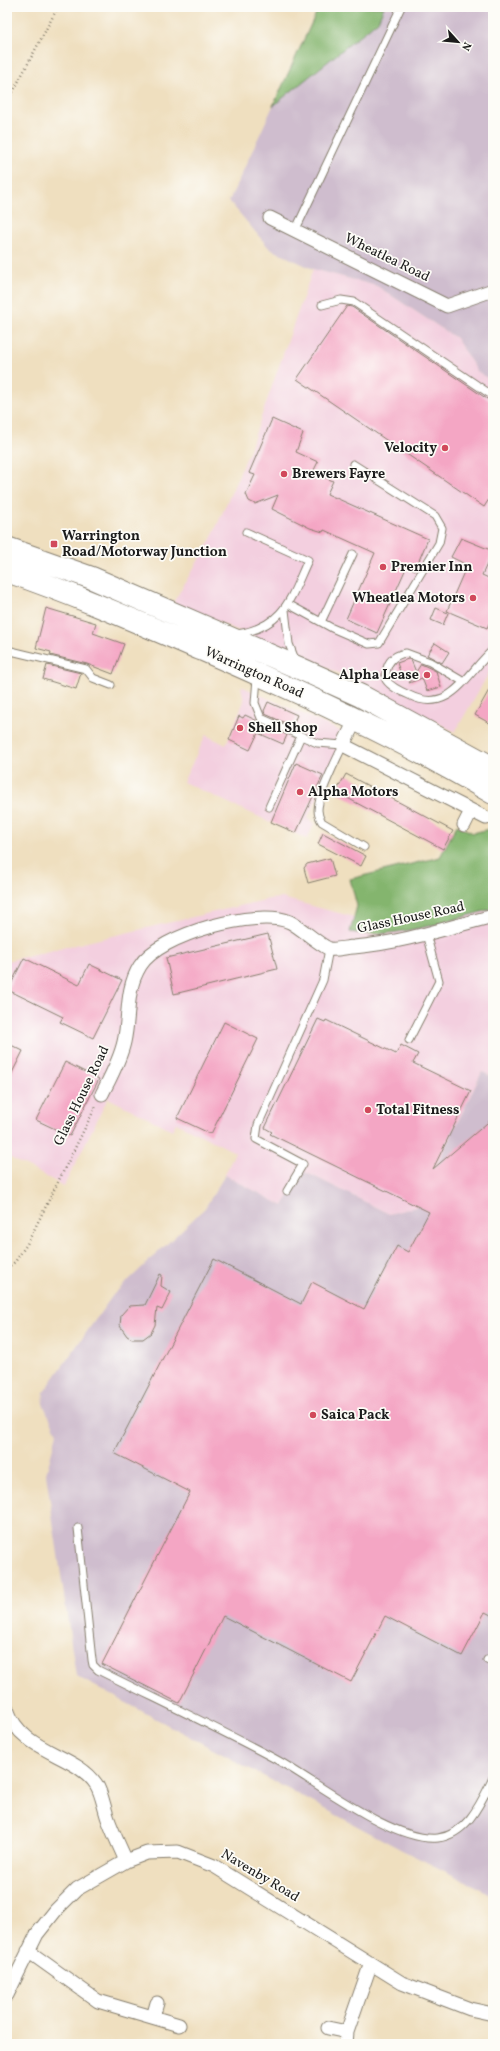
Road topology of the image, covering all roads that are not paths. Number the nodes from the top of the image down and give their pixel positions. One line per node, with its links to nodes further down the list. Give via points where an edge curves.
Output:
1 (401, 7): 3 (lane)
2 (270, 218): 3 (street, Wheatlea Road)
3 (295, 231): 4 (street, Wheatlea Road, via 447,306)
4 (493, 290)
5 (322, 305): 6 (lane, via 343,300 354,302)
6 (493, 396)
7 (353, 464): 13 (lane, via 435,516 442,528 441,538 378,643 369,644)
8 (246, 532): 12 (lane, via 308,560)
9 (7, 548): 14 (highway, Warrington Road, via 92,578)
10 (353, 554): 13 (lane)
11 (7, 571): 18 (highway, Warrington Road, via 117,612)
12 (286, 607): 13 (lane); 14 (lane, via 271,621 255,630); 17 (lane, via 289,644)
13 (321, 622)
14 (226, 636): 17 (highway, Warrington Road)
15 (7, 650): 20 (lane, via 86,669 93,678)
16 (493, 650): 19 (lane)
17 (299, 668): 24 (highway, Warrington Road, via 361,696)
18 (257, 673): 21 (highway, Warrington Road); 22 (lane, via 256,703 261,718)
19 (464, 682): 19 (lane, via 445,698 427,701 393,687 386,680 386,667 392,658 406,653 430,662)
20 (111, 685)
21 (356, 719): 23 (street); 25 (highway, Warrington Road)
22 (301, 736): 23 (lane, via 317,743); 26 (lane)
23 (342, 745): 27 (street); 30 (lane, via 321,798 319,817 322,822)
24 (493, 768)
25 (493, 793)
26 (269, 807)
27 (471, 810): 28 (street); 29 (street)
28 (486, 818)
29 (464, 825)
30 (364, 847)
31 (493, 916): 32 (street, Glass House Road)
32 (426, 934): 33 (street, Glass House Road, via 378,945); 34 (lane, via 439,981)
33 (329, 949): 35 (street, Glass House Road, via 289,922 258,918 199,930 162,945 140,964 134,976 128,1005 125,1042); 36 (lane, via 323,980 258,1124 256,1139 303,1164)
34 (409, 1040)
35 (102, 1094)
36 (287, 1191)
37 (78, 1528): 39 (lane, via 92,1660 98,1670 280,1762 351,1806 414,1836 439,1838 458,1830 478,1808)
38 (7, 1709): 40 (street, via 10,1718 24,1734 44,1750 81,1769 96,1784 108,1821)
39 (493, 1778)
40 (126, 1861): 41 (street, Navenby Road, via 77,1889 37,1934); 42 (street, Navenby Road, via 147,1853 178,1852 214,1866)
41 (28, 1951): 43 (street, Navenby Road); 46 (street, via 98,2001)
42 (371, 1963): 45 (street, Navenby Road, via 402,1983); 49 (street)
43 (7, 1995)
44 (157, 2004): 46 (street)
45 (493, 2014)
46 (153, 2017): 47 (street)
47 (179, 2026)
48 (328, 2028): 49 (street)
49 (347, 2038)

